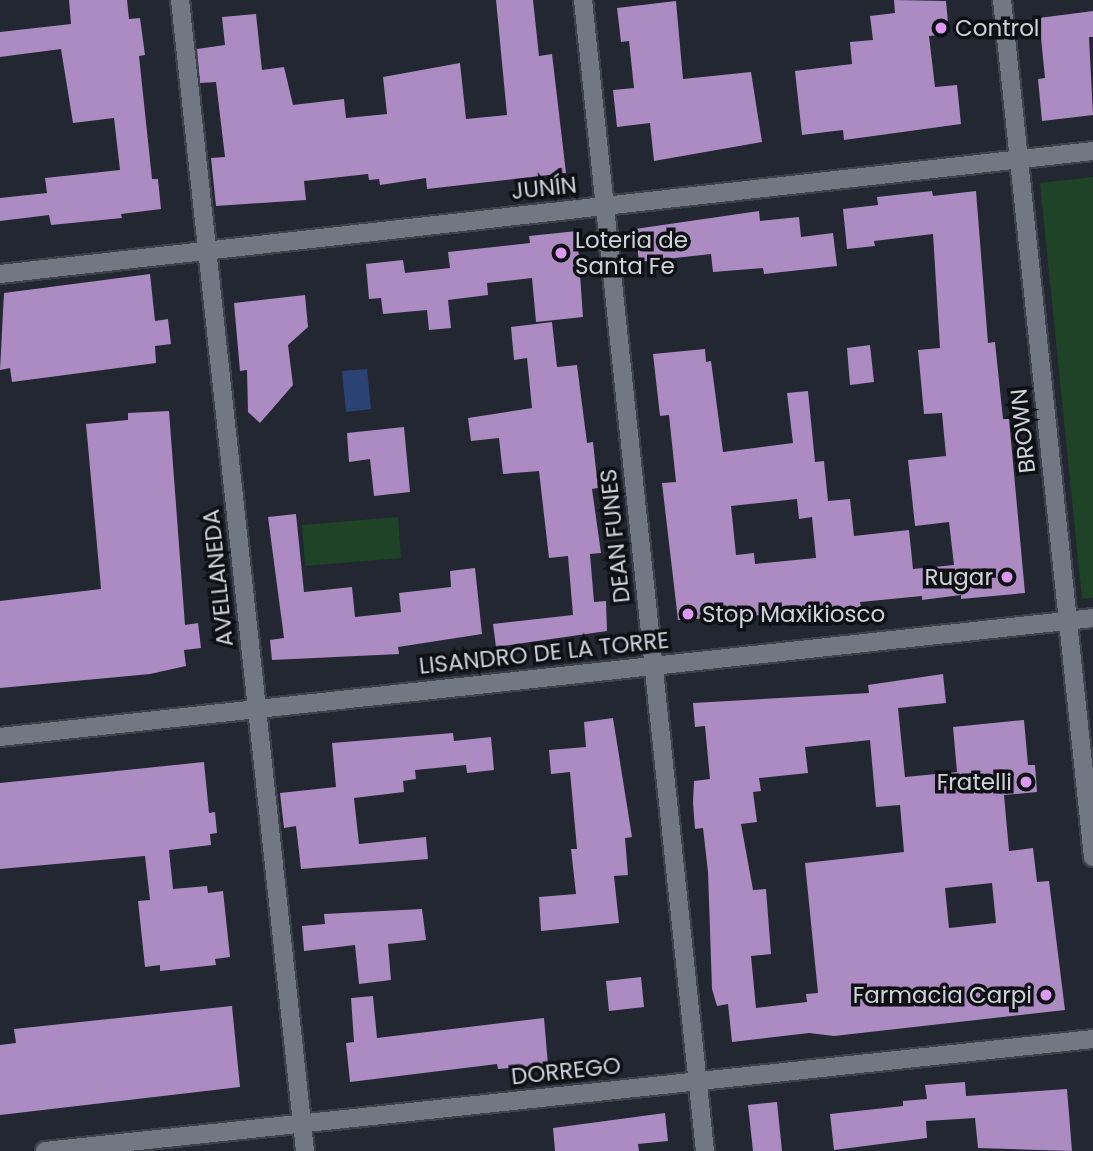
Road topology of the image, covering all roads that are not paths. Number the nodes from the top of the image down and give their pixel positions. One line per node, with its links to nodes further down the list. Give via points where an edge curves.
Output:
1 (180, 0): 7 (street, AVELLANEDA)
2 (583, 0): 6 (street, DEAN FUNES)
3 (1002, 0): 5 (street, BROWN)
4 (1093, 151): 5 (street, JUNÍN)
5 (1019, 160): 6 (street, JUNÍN); 10 (street, BROWN)
6 (605, 206): 7 (street, JUNÍN); 11 (street, DEAN FUNES)
7 (207, 249): 8 (street, JUNÍN); 12 (street, AVELLANEDA)
8 (0, 274)
9 (1093, 618): 10 (street, LISANDRO DE LA TORRE)
10 (1068, 621): 11 (street, LISANDRO DE LA TORRE); 14 (street, BROWN)
11 (654, 666): 12 (street, LISANDRO DE LA TORRE); 16 (street, DEAN FUNES)
12 (257, 709): 13 (street, LISANDRO DE LA TORRE); 17 (street, AVELLANEDA)
13 (0, 737)
14 (1093, 858)
15 (1093, 1039): 16 (street, DORREGO)
16 (698, 1081): 17 (street, DORREGO); 20 (street, DEAN FUNES)
17 (302, 1124): 18 (street, DORREGO); 19 (street, AVELLANEDA)
18 (45, 1151)
19 (305, 1151)
20 (705, 1151)

